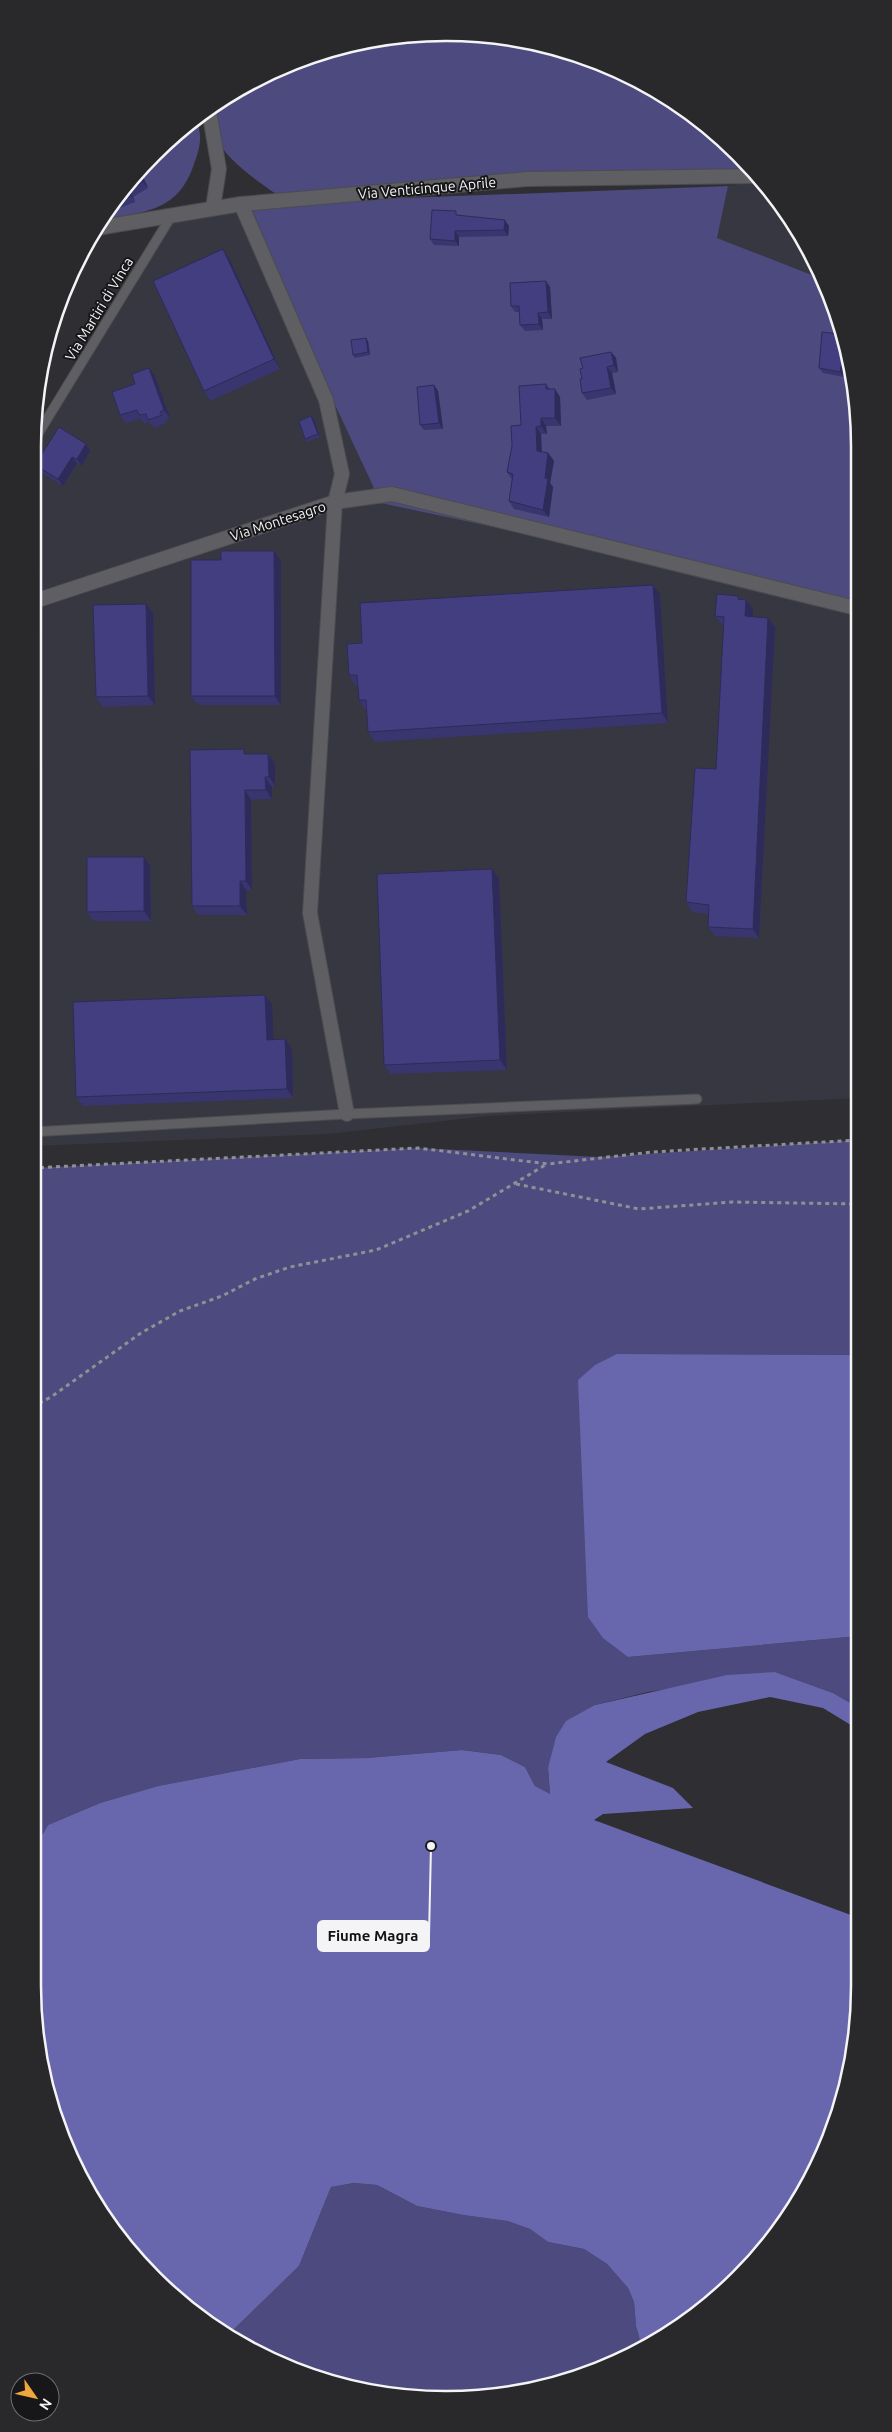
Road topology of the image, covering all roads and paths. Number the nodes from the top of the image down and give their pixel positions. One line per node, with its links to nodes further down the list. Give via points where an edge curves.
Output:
1 (210, 117): 4 (street, via 219,169)
2 (747, 176): 3 (street, Via Venticinque Aprile, via 527,179)
3 (241, 204): 4 (street, Via Venticinque Aprile); 8 (street, Via Montesagro, via 326,400 342,474)
4 (213, 208): 5 (street, Via Venticinque Aprile)
5 (172, 215): 6 (street, Via Venticinque Aprile); 7 (lane, Via Martiri di Vinca)
6 (106, 227)
7 (42, 428)
8 (335, 502): 9 (street, Via Montesagro); 10 (street, via 392,494); 12 (street, via 310,914)
9 (41, 599)
10 (851, 607)
11 (697, 1099): 12 (lane)
12 (347, 1114): 13 (lane)
13 (41, 1131)
14 (851, 1140): 15 (path, via 652,1152)
15 (548, 1164): 16 (path, via 418,1148); 17 (path)
16 (41, 1168)
17 (516, 1184): 18 (path, via 639,1208 732,1202); 19 (path, via 468,1210 376,1250 290,1267 180,1311 141,1333)
18 (851, 1204)
19 (41, 1402)

